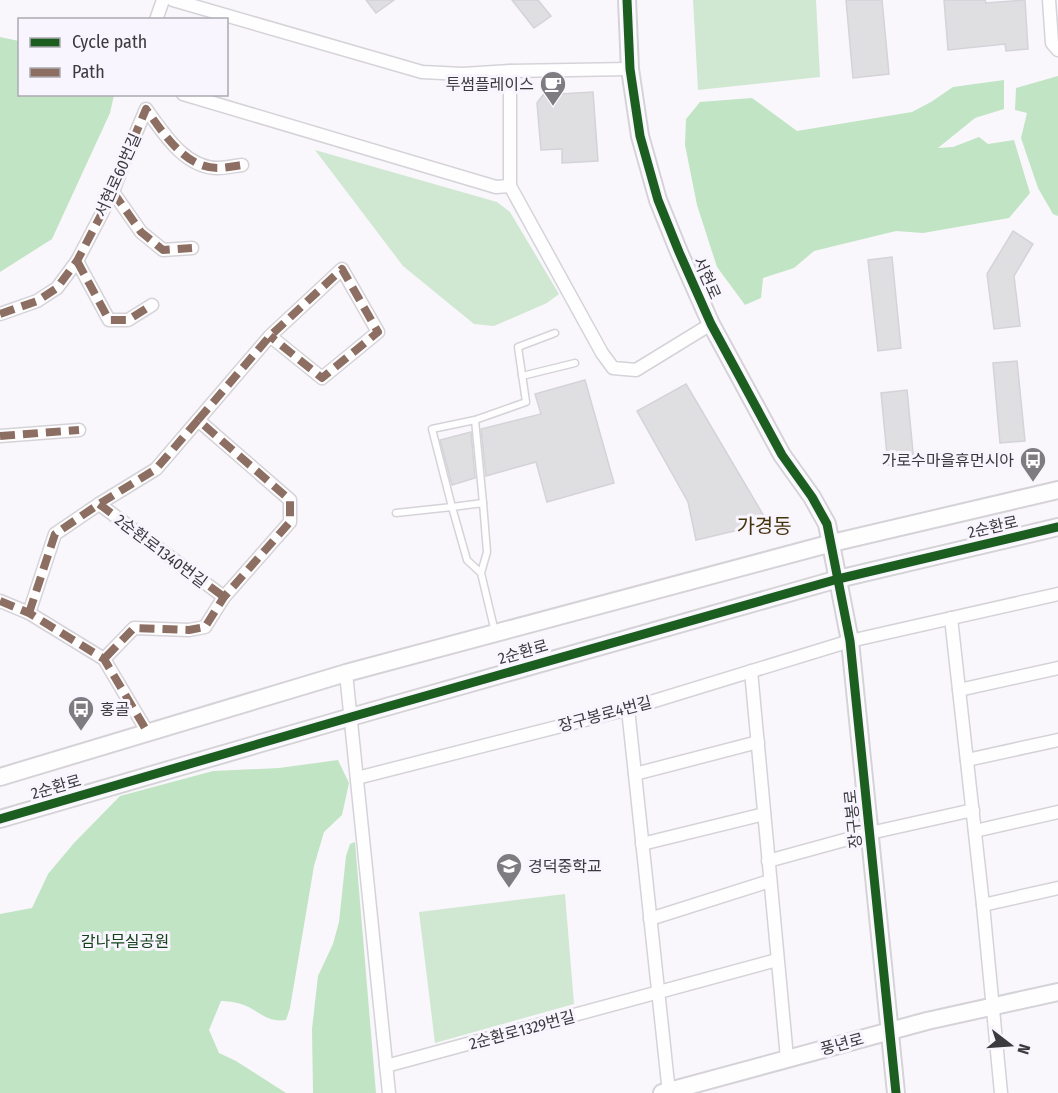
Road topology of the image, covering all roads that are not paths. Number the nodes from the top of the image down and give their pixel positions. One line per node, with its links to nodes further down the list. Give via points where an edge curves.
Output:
1 (163, 0): 5 (street)
2 (173, 0): 8 (street, via 422,72)
3 (627, 0): 7 (street, 서현로)
4 (1049, 0): 6 (street, via 1052,43)
5 (157, 18)
6 (1057, 50)
7 (630, 69): 8 (street); 17 (street, 서현로, via 640,136 658,200)
8 (510, 71): 11 (street)
9 (190, 96): 11 (street, via 496,187)
10 (242, 165): 12 (street, 서현로60번길, via 219,168 190,160 146,110)
11 (510, 186): 17 (street, via 613,368 636,370)
12 (114, 192): 13 (street, via 141,232 164,250); 14 (street, 서현로60번길)
13 (192, 248)
14 (77, 261): 15 (street, via 109,320 128,320); 16 (street, 서현로60번길, via 57,288 37,301)
15 (152, 305)
16 (0, 314)
17 (711, 324): 32 (street, 서현로, via 782,455 812,496 827,524)
18 (555, 333): 21 (lane, via 518,347)
19 (270, 336): 19 (street, via 342,269 378,332 322,378); 22 (street)
20 (575, 363): 21 (lane)
21 (522, 376): 23 (lane, via 526,402)
22 (198, 420): 28 (street, 2순환로1340번길, via 156,469); 36 (street, 2순환로1340번길, via 290,500 290,522)
23 (475, 420): 27 (lane); 29 (lane, via 432,429)
24 (79, 430): 25 (street)
25 (0, 436)
26 (1058, 490): 32 (street, 2순환로)
27 (483, 503): 29 (lane); 33 (lane, via 487,552)
28 (99, 504): 36 (street, 2순환로1340번길); 38 (street, 2순환로1340번길, via 55,534)
29 (452, 507): 30 (lane); 33 (lane, via 467,560)
30 (396, 513)
31 (1058, 527): 34 (street, 2순환로)
32 (831, 543): 34 (street, 장구봉로); 40 (street, 2순환로)
33 (481, 573): 40 (lane)
34 (838, 579): 41 (street, 장구봉로); 48 (street, 2순환로)
35 (1058, 594): 39 (street, 장구봉로4번길)
36 (224, 597): 42 (street, 2순환로1340번길, via 205,627 134,628)
37 (0, 601): 38 (street)
38 (29, 613): 42 (street)
39 (951, 618): 41 (street, 장구봉로4번길); 46 (street)
40 (495, 633): 45 (street, 2순환로)
41 (850, 641): 44 (street, 장구봉로4번길); 61 (street, 장구봉로)
42 (104, 659): 49 (street)
43 (1058, 668): 46 (street)
44 (751, 671): 47 (street, 장구봉로4번길); 51 (street)
45 (346, 673): 48 (street); 49 (street, 2순환로)
46 (959, 690): 52 (street)
47 (628, 709): 53 (street); 55 (street, 장구봉로4번길)
48 (351, 717): 55 (street); 59 (street, 2순환로)
49 (148, 733): 54 (street, 2순환로)
50 (1058, 740): 52 (street)
51 (758, 742): 53 (street); 58 (street)
52 (967, 760): 56 (street)
53 (635, 774): 62 (street)
54 (0, 777)
55 (357, 778): 74 (street)
56 (973, 810): 60 (street); 61 (street)
57 (1058, 812): 60 (street)
58 (764, 814): 62 (street); 63 (street)
59 (0, 819)
60 (975, 831): 66 (street)
61 (870, 833): 63 (street); 72 (street, 장구봉로)
62 (642, 844): 67 (street)
63 (768, 861): 64 (street)
64 (770, 881): 67 (street); 68 (street)
65 (1053, 889): 66 (street)
66 (983, 905): 71 (street)
67 (650, 919): 70 (street)
68 (777, 960): 70 (street, 2순환로1329번길); 73 (street)
69 (1058, 992): 71 (street, 풍년로)
70 (658, 993): 74 (street, 2순환로1329번길); 75 (street)
71 (993, 1007): 72 (street, 풍년로); 78 (street)
72 (890, 1031): 73 (street, 풍년로); 77 (street, 장구봉로)
73 (787, 1058): 75 (street, 풍년로)
74 (386, 1066): 76 (street)
75 (666, 1092)
76 (389, 1093)
77 (896, 1093)
78 (1001, 1093)

